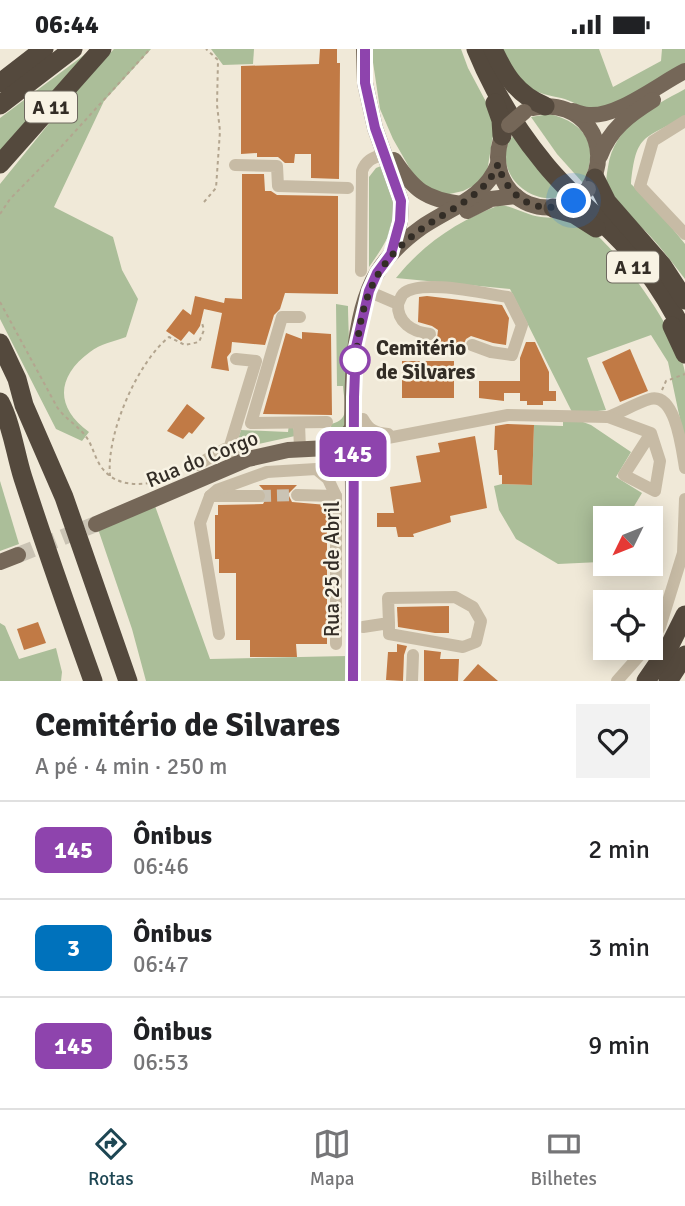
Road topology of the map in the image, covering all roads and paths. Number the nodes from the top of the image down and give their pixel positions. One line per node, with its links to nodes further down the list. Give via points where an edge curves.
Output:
1 (44, 49): 13 (highway, A 11)
2 (73, 49): 14 (highway, A 11)
3 (102, 49): 21 (highway, A 11)
4 (150, 49): 30 (path)
5 (206, 49): 27 (path, via 218,61 219,131 216,188)
6 (365, 49): 18 (main road, Rua 25 de Abril, via 365,83)
7 (468, 49): 19 (highway)
8 (476, 49): 42 (highway, A 11, via 525,138 642,264)
9 (485, 49): 38 (highway, A 11, via 502,85 553,159 648,259)
10 (492, 49): 15 (highway, via 519,92)
11 (685, 71): 16 (main road, via 606,113)
12 (685, 82): 24 (main road, via 624,121 609,137)
13 (0, 83)
14 (0, 105)
15 (545, 106): 16 (main road); 19 (main road, bridge, via 524,112)
16 (569, 110): 24 (main road, via 592,130 597,144)
17 (685, 121): 31 (street, via 653,141 640,186)
18 (375, 128): 20 (main road, Rua 25 de Abril); 28 (main road, Rua 25 de Abril, via 420,193)
19 (505, 130): 22 (main road)
20 (383, 153): 32 (main road, Rua 25 de Abril, via 401,201); 33 (street, via 370,159 362,171)
21 (0, 164)
22 (498, 164): 26 (main road); 28 (main road, Rua 25 de Abril, via 485,187)
23 (235, 165): 25 (street, via 277,166 278,186)
24 (595, 174): 29 (main road, bridge, via 574,201); 35 (highway, via 607,202 662,265)
25 (348, 188)
26 (516, 197): 29 (main road); 34 (main road, Rua 25 de Abril, via 491,199 427,235 397,261)
27 (204, 202)
28 (461, 204): 32 (main road, Rua 25 de Abril, via 422,227)
29 (553, 208): 45 (highway, A 11, via 589,222 606,235 657,300)
30 (0, 214)
31 (685, 234)
32 (391, 254): 55 (main road, Rua 25 de Abril, via 377,273 356,347)
33 (361, 271)
34 (377, 295): 37 (street); 55 (main road, Rua 25 de Abril, via 365,349)
35 (685, 300)
36 (0, 302): 69 (path, via 57,407 86,437)
37 (398, 304): 41 (street, via 397,314 404,323); 44 (street, via 404,293 430,286 508,297 522,325 512,355)
38 (685, 315)
39 (300, 317): 54 (street, via 282,317 251,423)
40 (202, 323): 69 (path, via 205,330 199,342 185,345 169,337 147,359 122,413 108,461)
41 (430, 334)
42 (685, 335)
43 (0, 343): 51 (highway)
44 (472, 345)
45 (685, 354)
46 (236, 359): 60 (street, via 256,361)
47 (0, 371): 51 (highway)
48 (685, 374): 49 (path)
49 (666, 381)
50 (0, 401): 62 (highway)
51 (24, 405): 88 (highway, via 64,497)
52 (608, 417): 57 (street); 58 (street, via 508,415); 66 (street, via 660,399 669,407 678,431)
53 (327, 422): 54 (street)
54 (299, 423): 61 (street)
55 (358, 423): 58 (street, via 376,433); 59 (main road, via 340,443); 64 (main road, Rua 25 de Abril)
56 (0, 424): 62 (highway)
57 (651, 433)
58 (396, 435): 64 (street, via 377,440)
59 (328, 448): 61 (main road, Rua do Corgo); 64 (main road)
60 (229, 449): 63 (street); 65 (street)
61 (302, 450): 63 (main road, Rua do Corgo); 67 (street)
62 (15, 453): 87 (highway)
63 (248, 459): 75 (main road, Rua do Corgo)
64 (358, 462): 81 (main road, Rua 25 de Abril); 89 (main road, Rua 25 de Abril)
65 (197, 465)
66 (685, 468)
67 (305, 470): 71 (street, via 267,472); 73 (street, via 322,473)
68 (177, 475): 69 (path, via 139,485)
69 (110, 477)
70 (297, 495): 73 (street)
71 (210, 496): 72 (street); 82 (street, via 200,523)
72 (259, 496)
73 (336, 496): 83 (street)
74 (685, 499): 79 (street, via 683,553)
75 (96, 524)
76 (18, 555): 77 (main road)
77 (0, 562)
78 (685, 615): 93 (highway)
79 (663, 617)
80 (389, 623): 80 (street, via 388,598 455,597 473,607 481,621 476,642 463,647 389,633); 81 (street)
81 (363, 627): 90 (main road, Rua 25 de Abril)
82 (219, 634)
83 (336, 644)
84 (412, 655): 91 (street)
85 (685, 655): 94 (highway)
86 (636, 660): 92 (street)
87 (93, 681)
88 (128, 681)
89 (353, 681)
90 (363, 681)
91 (412, 681)
92 (617, 681)
93 (646, 681)
94 (668, 681)

